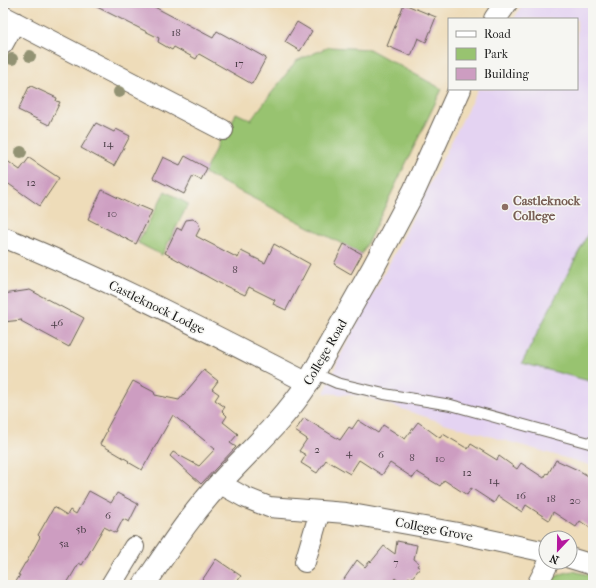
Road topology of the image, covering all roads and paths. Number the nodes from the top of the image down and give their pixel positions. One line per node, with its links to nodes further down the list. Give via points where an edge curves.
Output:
1 (506, 3): 2 (street)
2 (496, 18)
3 (9, 19): 4 (street); 6 (street)
4 (3, 44)
5 (460, 90): 8 (street, College Road, via 414,192)
6 (223, 130)
7 (3, 237): 8 (street, Castleknock Lodge, via 48,255)
8 (311, 378): 9 (lane, via 451,405); 10 (street, College Road, via 283,417)
9 (593, 444)
10 (220, 483): 11 (street, College Grove, via 244,497 269,507); 19 (street, College Road, via 200,506)
11 (320, 511): 13 (street, College Grove, via 346,513 458,533); 15 (street)
12 (134, 547): 18 (street)
13 (538, 550)
14 (578, 560): 16 (street)
15 (305, 562)
16 (593, 565)
17 (545, 570): 20 (street)
18 (111, 585)
19 (144, 585)
20 (537, 585)

